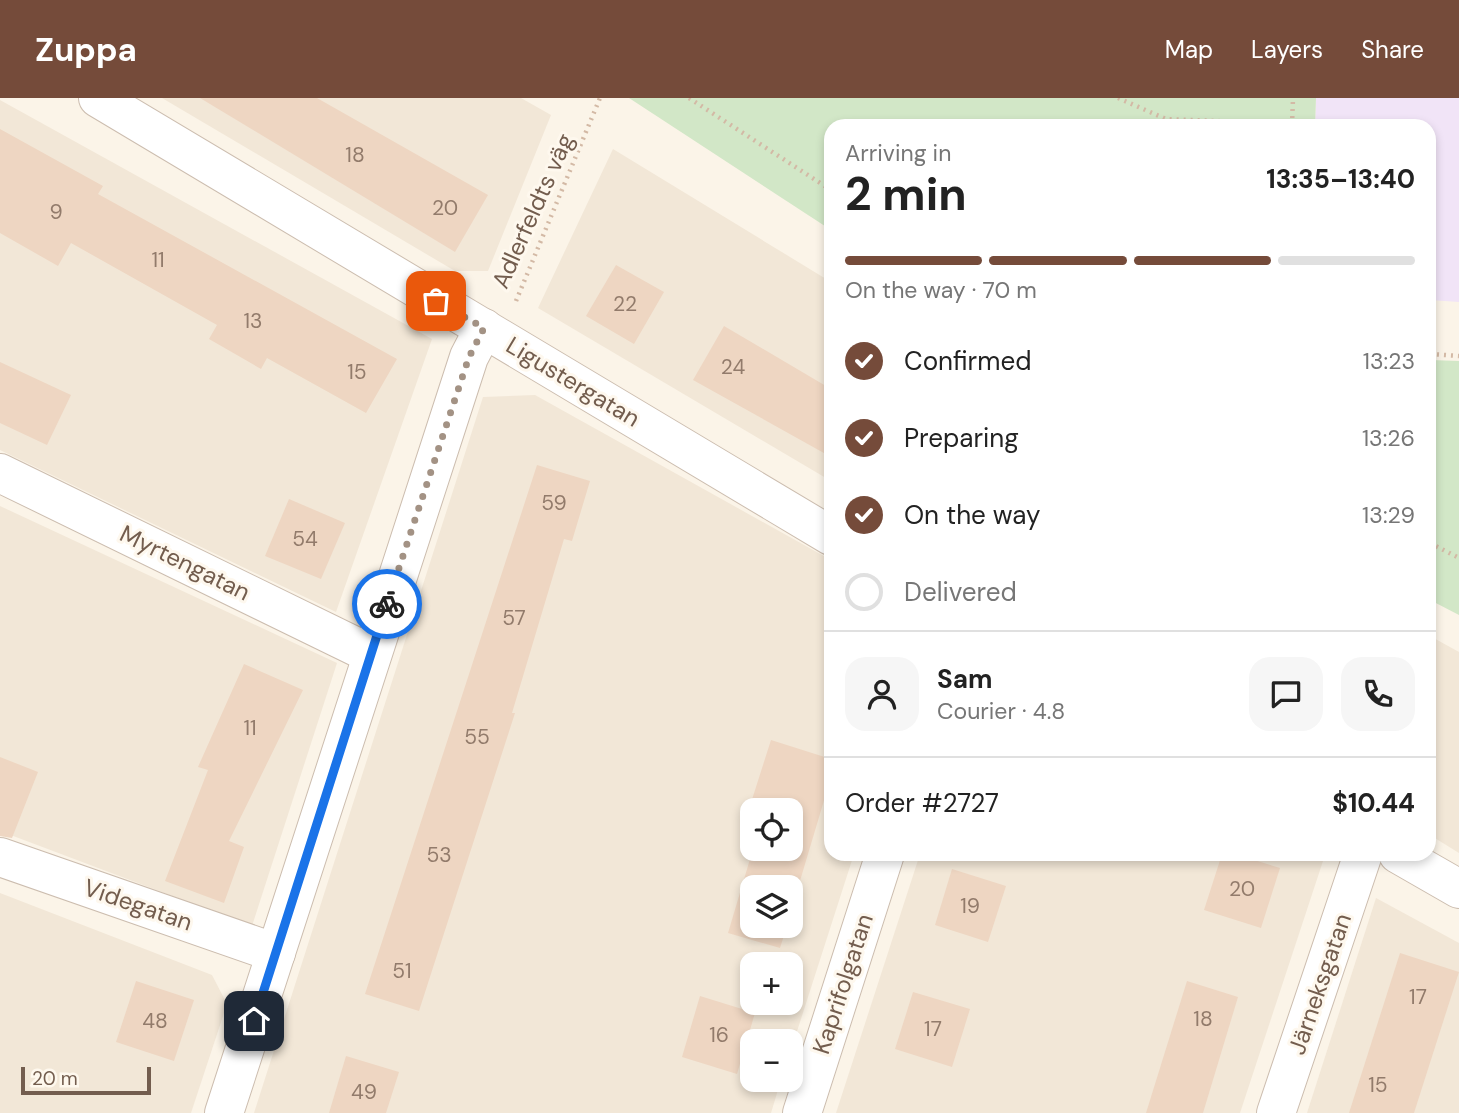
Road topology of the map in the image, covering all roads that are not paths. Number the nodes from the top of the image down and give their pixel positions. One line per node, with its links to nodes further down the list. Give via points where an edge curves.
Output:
1 (98, 98): 2 (street, Ligustergatan)
2 (484, 328): 4 (street, Ligustergatan); 5 (street, via 469,357)
3 (0, 473): 5 (street, Myrtengatan)
4 (824, 532)
5 (371, 654): 11 (street)
6 (0, 857): 11 (street, Videgatan)
7 (883, 861): 13 (street, Kaprifolgatan)
8 (1361, 861): 14 (street, Järneksgatan)
9 (1410, 861): 10 (street)
10 (1459, 889)
11 (276, 953): 12 (street)
12 (224, 1113)
13 (802, 1113)
14 (1276, 1113)

